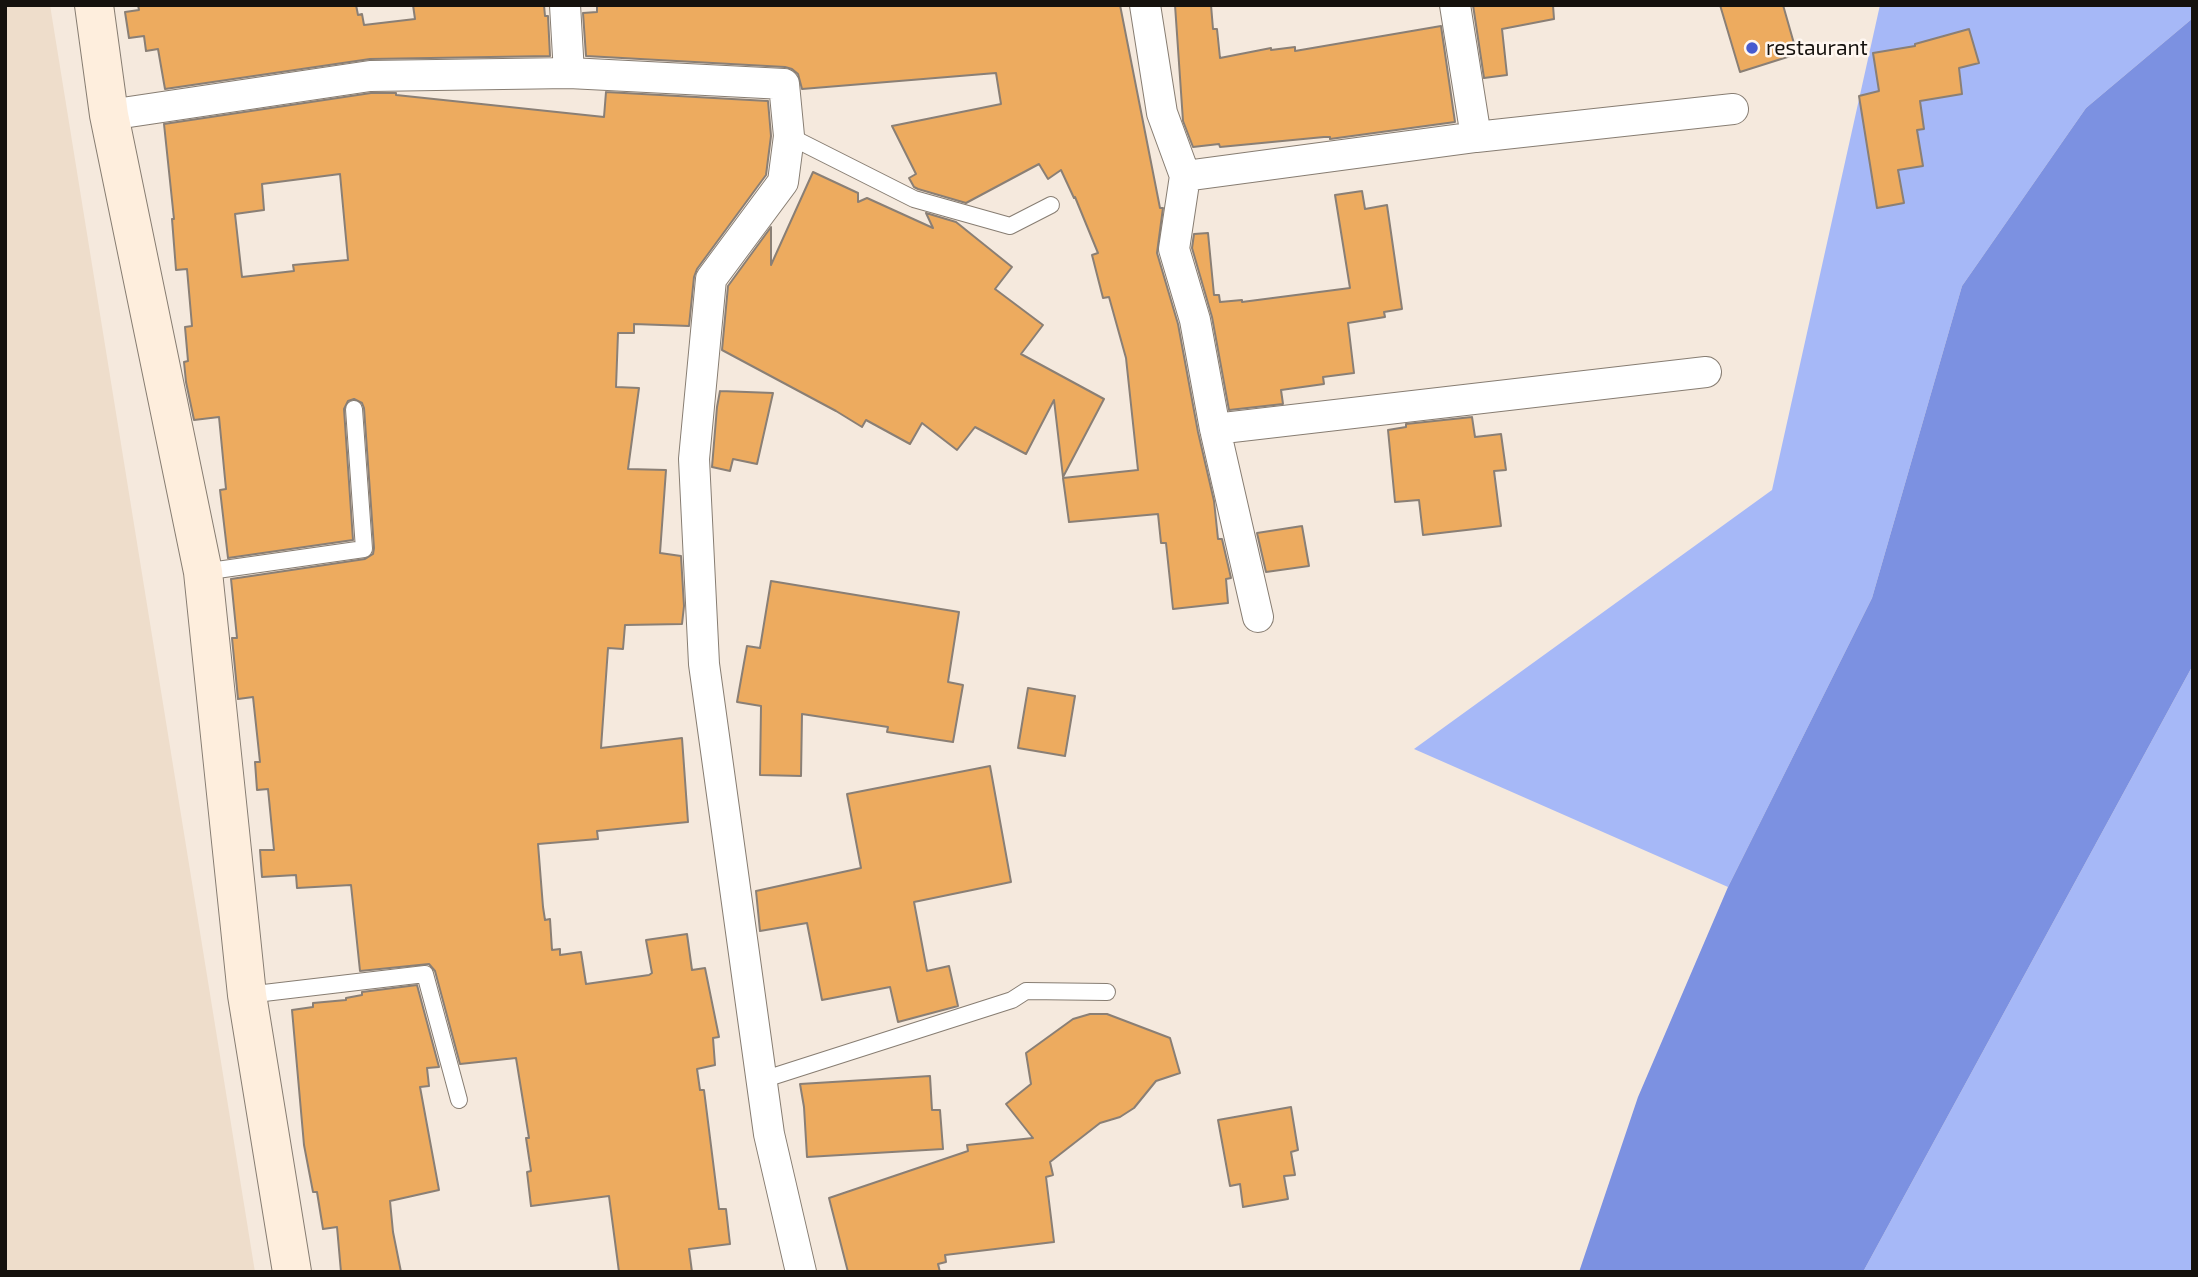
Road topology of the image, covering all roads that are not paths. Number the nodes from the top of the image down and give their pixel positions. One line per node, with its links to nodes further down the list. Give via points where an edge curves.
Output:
1 (94, 5): 7 (street)
2 (565, 5): 5 (street)
3 (1145, 5): 10 (street, via 1162,113)
4 (1455, 5): 9 (street)
5 (569, 74): 7 (street, via 370,76); 8 (street, via 784,83)
6 (1733, 109): 9 (street)
7 (109, 115): 15 (street)
8 (789, 136): 11 (lane, via 914,199 1010,226); 19 (street, via 783,182 711,279 694,459 704,664)
9 (1476, 137): 10 (street)
10 (1185, 176): 14 (street, via 1174,249 1195,320)
11 (1051, 205)
12 (1706, 372): 14 (street)
13 (354, 409): 15 (lane, via 364,550)
14 (1215, 429): 16 (street)
15 (203, 572): 18 (street)
16 (1258, 617)
17 (1107, 992): 19 (lane, via 1026,991 1012,1000)
18 (247, 996): 20 (lane, via 425,974); 21 (street)
19 (762, 1080): 22 (street, via 769,1134)
20 (459, 1100)
21 (292, 1272)
22 (801, 1272)

